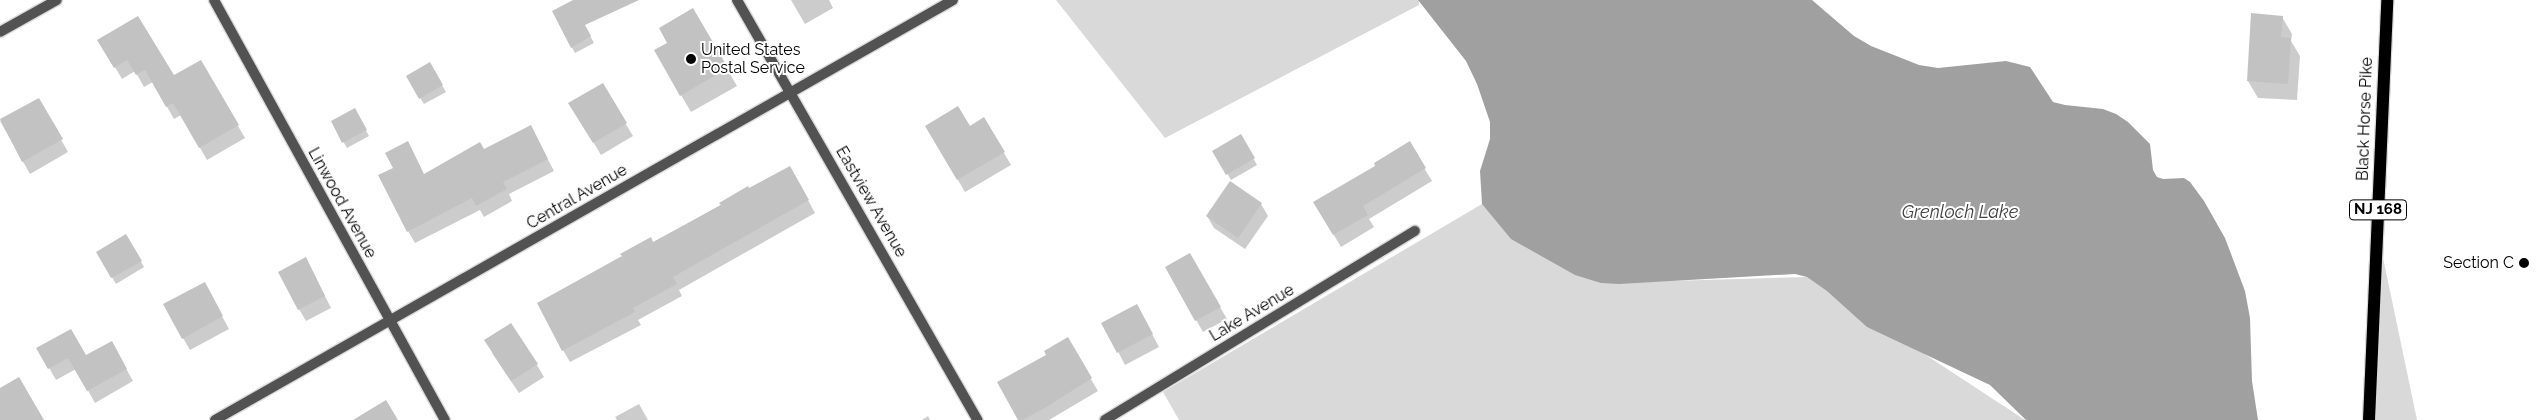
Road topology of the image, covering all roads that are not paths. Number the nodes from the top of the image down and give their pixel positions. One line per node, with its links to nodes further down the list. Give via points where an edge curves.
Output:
1 (57, 0): 6 (street)
2 (214, 0): 9 (street, Linwood Avenue)
3 (737, 0): 7 (street, Eastview Avenue)
4 (953, 0): 7 (street, Central Avenue)
5 (2387, 0): 14 (main road, Black Horse Pike / NJ 168)
6 (0, 32)
7 (791, 93): 9 (street, Central Avenue); 12 (street, Eastview Avenue)
8 (1415, 231): 13 (street, Lake Avenue)
9 (390, 321): 10 (street, Central Avenue); 11 (street, Linwood Avenue)
10 (215, 420)
11 (444, 420)
12 (978, 420)
13 (1105, 420)
14 (2369, 420)

